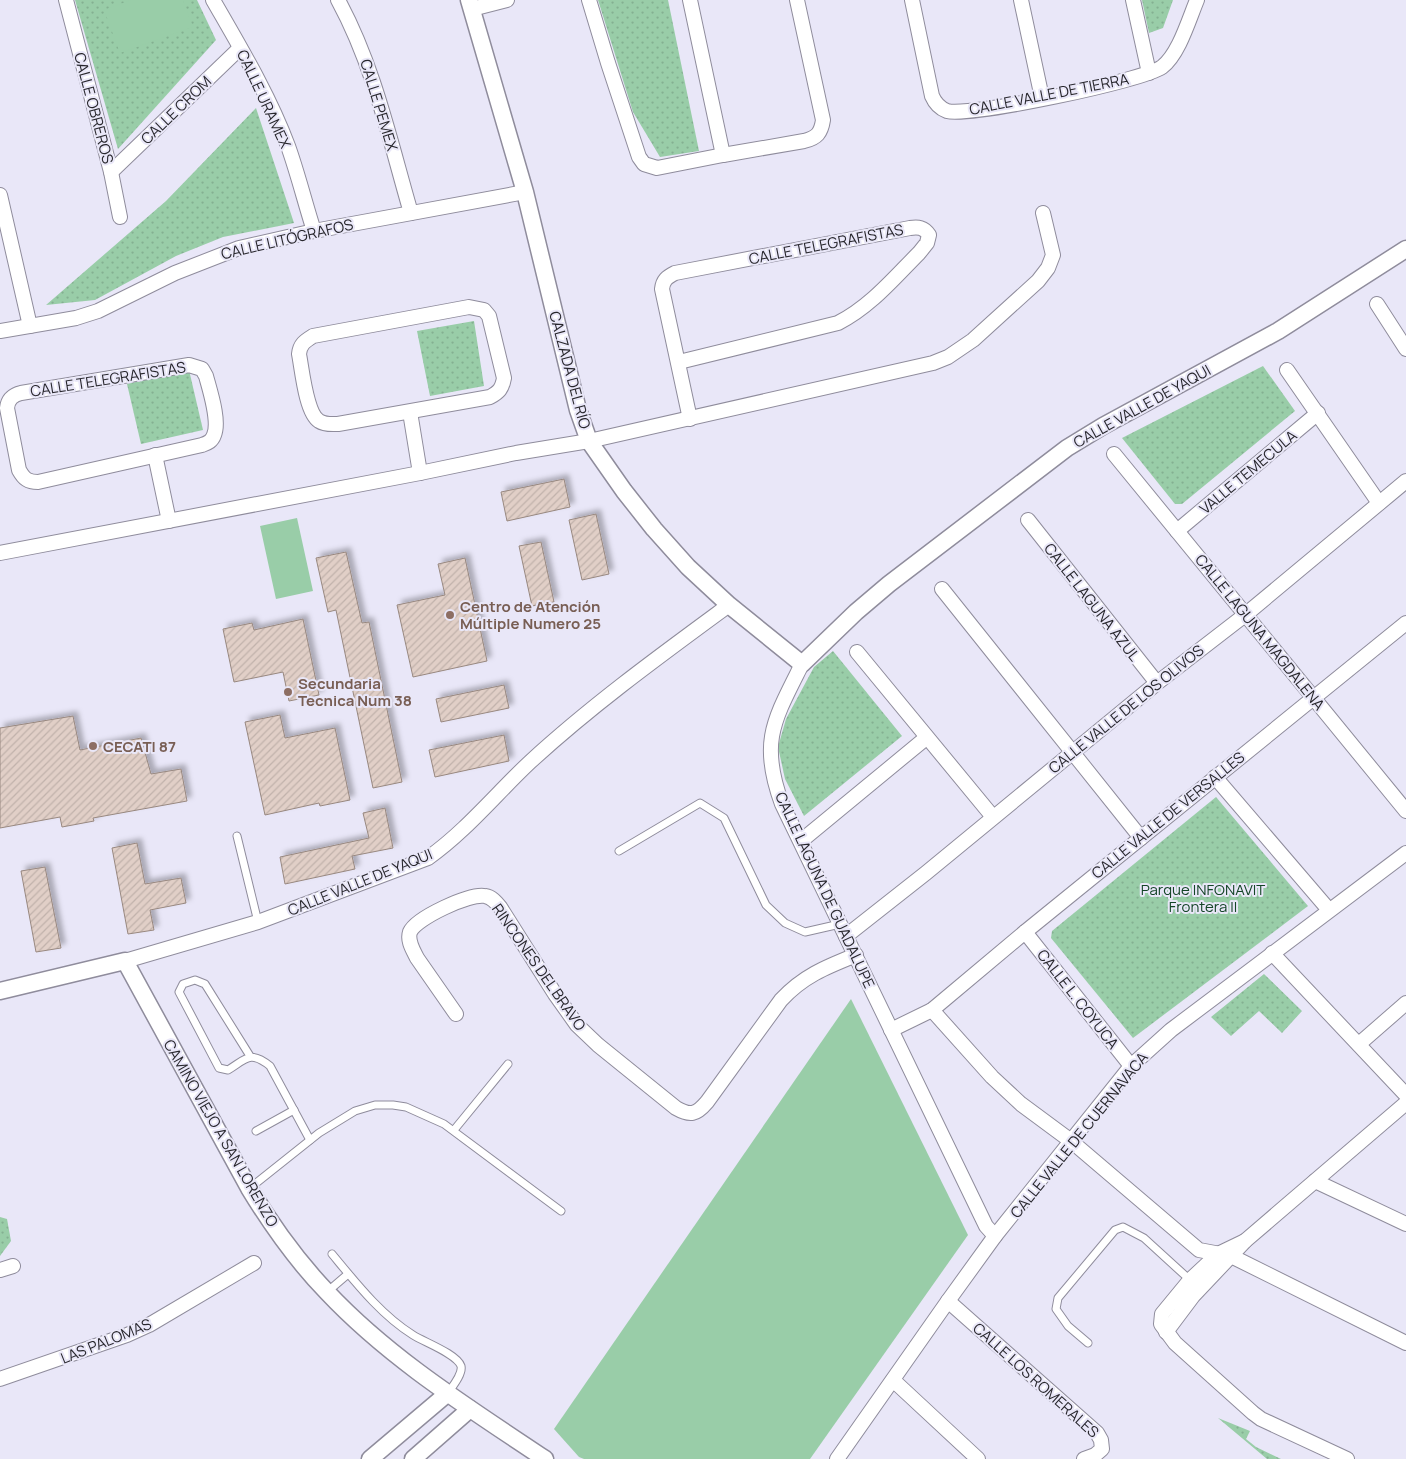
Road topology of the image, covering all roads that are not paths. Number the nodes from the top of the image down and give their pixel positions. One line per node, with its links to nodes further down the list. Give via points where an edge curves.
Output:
1 (66, 0): 17 (street, CALLE OBREROS)
2 (213, 0): 13 (street, CALLE URAMEX)
3 (338, 0): 20 (street, CALLE PEMEX, via 366,59)
4 (507, 0): 12 (street)
5 (589, 0): 16 (street, via 639,158 644,164 657,168)
6 (690, 0): 16 (street)
7 (797, 0): 16 (street, via 823,120 821,132 804,141)
8 (912, 0): 15 (street, CALLE VALLE DE TIERRA, via 932,96 940,108 955,112 992,109)
9 (1021, 0): 15 (street)
10 (1133, 0): 14 (street)
11 (1196, 0): 14 (street, CALLE VALLE DE TIERRA, via 1169,60)
12 (470, 4): 18 (street, CALZADA DEL RÍO)
13 (240, 48): 17 (street, CALLE CROM); 23 (street, CALLE URAMEX, via 288,146)
14 (1150, 73): 15 (street, CALLE VALLE DE TIERRA)
15 (1042, 98)
16 (723, 155)
17 (111, 172): 22 (street, CALLE OBREROS)
18 (525, 192): 20 (street, CALLE LITÓGRAFOS); 34 (street, CALZADA DEL RÍO, via 576,402)
19 (0, 195): 26 (street)
20 (411, 212): 23 (street, CALLE LITÓGRAFOS)
21 (1043, 213): 33 (street, via 1052,255 1048,268 973,340 948,357)
22 (120, 217)
23 (314, 231): 26 (street, CALLE LITÓGRAFOS, via 239,248 175,273 98,311)
24 (1406, 249): 49 (street, CALLE VALLE DE YAQUI, via 1278,331 1067,448 889,584)
25 (1377, 304): 28 (street)
26 (30, 326): 27 (street, CALLE LITÓGRAFOS)
27 (0, 331)
28 (1406, 349)
29 (679, 362): 29 (street, CALLE TELEGRAFISTAS, via 662,289 669,276 910,228 919,227 929,235 919,253 865,306 845,319 823,328); 33 (street, CALLE TELEGRAFISTAS)
30 (1287, 370): 32 (street)
31 (410, 412): 31 (street, via 338,424 318,421 311,413 300,346 312,336 469,308 484,310 489,316 504,378 498,393); 37 (street)
32 (1318, 413): 39 (street); 42 (street, VALLE TEMECULA)
33 (690, 419): 34 (street)
34 (589, 441): 37 (street); 45 (street, CALZADA DEL RÍO, via 654,529 688,567)
35 (1114, 454): 42 (street, CALLE LAGUNA MAGDALENA)
36 (155, 455): 36 (street, CALLE TELEGRAFISTAS, via 202,445 210,442 214,435 216,426 212,400 202,369 189,365 117,376 21,393 7,402 19,470 30,482); 41 (street)
37 (420, 473): 41 (street)
38 (1406, 481): 39 (street, CALLE VALLE DE LOS OLIVOS)
39 (1379, 502): 46 (street, CALLE VALLE DE LOS OLIVOS)
40 (1028, 520): 50 (street, CALLE LAGUNA AZUL)
41 (169, 521): 43 (street)
42 (1177, 531): 46 (street, CALLE LAGUNA MAGDALENA)
43 (0, 553)
44 (942, 589): 53 (street)
45 (730, 605): 49 (street, CALZADA DEL RÍO); 63 (street, CALLE VALLE DE YAQUI, via 641,670 572,726 530,762 451,841 428,858)
46 (1244, 614): 50 (street, CALLE VALLE DE LOS OLIVOS); 51 (street, CALLE LAGUNA MAGDALENA)
47 (1405, 625): 51 (street, CALLE VALLE DE VERSALLES)
48 (857, 652): 52 (street)
49 (802, 664): 59 (street, CALLE LAGUNA DE GUADALUPE, via 776,721 770,757 779,796)
50 (1157, 683): 53 (street, CALLE VALLE DE LOS OLIVOS)
51 (1313, 697): 54 (street, CALLE VALLE DE VERSALLES); 55 (street, CALLE LAGUNA MAGDALENA)
52 (926, 738): 56 (street); 59 (street)
53 (1072, 752): 56 (street, CALLE VALLE DE LOS OLIVOS); 58 (street)
54 (1215, 777): 58 (street, CALLE VALLE DE VERSALLES); 62 (street)
55 (1406, 811)
56 (993, 817): 64 (street, CALLE VALLE DE LOS OLIVOS, via 926,873)
57 (237, 836): 63 (lane)
58 (1141, 838): 65 (street, CALLE VALLE DE VERSALLES)
59 (801, 841): 64 (street, CALLE LAGUNA DE GUADALUPE)
60 (620, 851): 64 (lane, via 700,804 724,818 766,905 785,924 805,932)
61 (1406, 853): 62 (street, CALLE VALLE DE CUERNAVACA)
62 (1329, 910): 66 (street, CALLE VALLE DE CUERNAVACA)
63 (258, 922): 68 (street, CALLE VALLE DE YAQUI)
64 (843, 930): 67 (street, CALLE LAGUNA DE GUADALUPE)
65 (1025, 932): 71 (street, CALLE VALLE DE VERSALLES); 77 (street, CALLE L. COYUCA)
66 (1272, 953): 74 (street); 77 (street, CALLE VALLE DE CUERNAVACA, via 1171,1030)
67 (856, 956): 72 (street, RINCONES DEL BRAVO, via 815,972 793,987 701,1110 693,1113 676,1108 576,1025 500,907 486,896 466,899 438,912 416,925 409,938 417,958); 73 (street, CALLE LAGUNA DE GUADALUPE)
68 (125, 961): 69 (street, CALLE VALLE DE YAQUI); 86 (street, CAMINO VIEJO A SAN LORENZO)
69 (0, 990)
70 (1406, 1004): 74 (street)
71 (932, 1010): 73 (street); 84 (street, via 992,1077 1021,1104)
72 (456, 1014)
73 (891, 1030): 89 (street, CALLE LAGUNA DE GUADALUPE, via 986,1226)
74 (1358, 1044): 78 (street)
75 (250, 1056): 75 (lane, via 228,1070 219,1068 179,992 183,984 195,980 205,984); 80 (lane, via 260,1058 270,1066)
76 (508, 1064): 81 (lane)
77 (1131, 1066): 84 (street, CALLE VALLE DE CUERNAVACA)
78 (1406, 1095)
79 (1406, 1103): 85 (street)
80 (294, 1110): 82 (lane); 83 (lane)
81 (454, 1130): 83 (lane, via 406,1107 375,1105 355,1111); 87 (lane)
82 (256, 1131)
83 (310, 1140): 86 (lane)
84 (1071, 1141): 89 (street, CALLE VALLE DE CUERNAVACA); 91 (street, via 1199,1250)
85 (1315, 1181): 88 (street); 91 (street)
86 (249, 1188): 95 (street, CAMINO VIEJO A SAN LORENZO, via 295,1256)
87 (561, 1211)
88 (1406, 1224)
89 (995, 1236): 96 (street, CALLE VALLE DE CUERNAVACA)
90 (332, 1254): 93 (lane)
91 (1225, 1255): 94 (street); 98 (street)
92 (254, 1262): 99 (street, LAS PALOMAS, via 149,1325)
93 (348, 1274): 95 (lane); 101 (lane, via 400,1325 457,1360 462,1371)
94 (1189, 1288): 97 (lane, via 1144,1238 1123,1227 1115,1230 1058,1298 1056,1309 1068,1326); 109 (street, via 1162,1314 1162,1324 1176,1343 1261,1419)
95 (327, 1292): 101 (street, CAMINO VIEJO A SAN LORENZO, via 384,1344)
96 (948, 1301): 100 (street, CALLE VALLE DE CUERNAVACA); 108 (street, CALLE LOS ROMERALES, via 1097,1433 1102,1449)
97 (1088, 1343)
98 (1406, 1343)
99 (2, 1380)
100 (893, 1380): 106 (street, CALLE VALLE DE CUERNAVACA); 107 (street)
101 (448, 1393): 102 (street, CAMINO VIEJO A SAN LORENZO); 103 (street)
102 (470, 1409): 104 (street); 105 (street, CAMINO VIEJO A SAN LORENZO)
103 (370, 1459)
104 (413, 1459)
105 (544, 1459)
106 (837, 1459)
107 (978, 1459)
108 (1084, 1459)
109 (1347, 1459)

